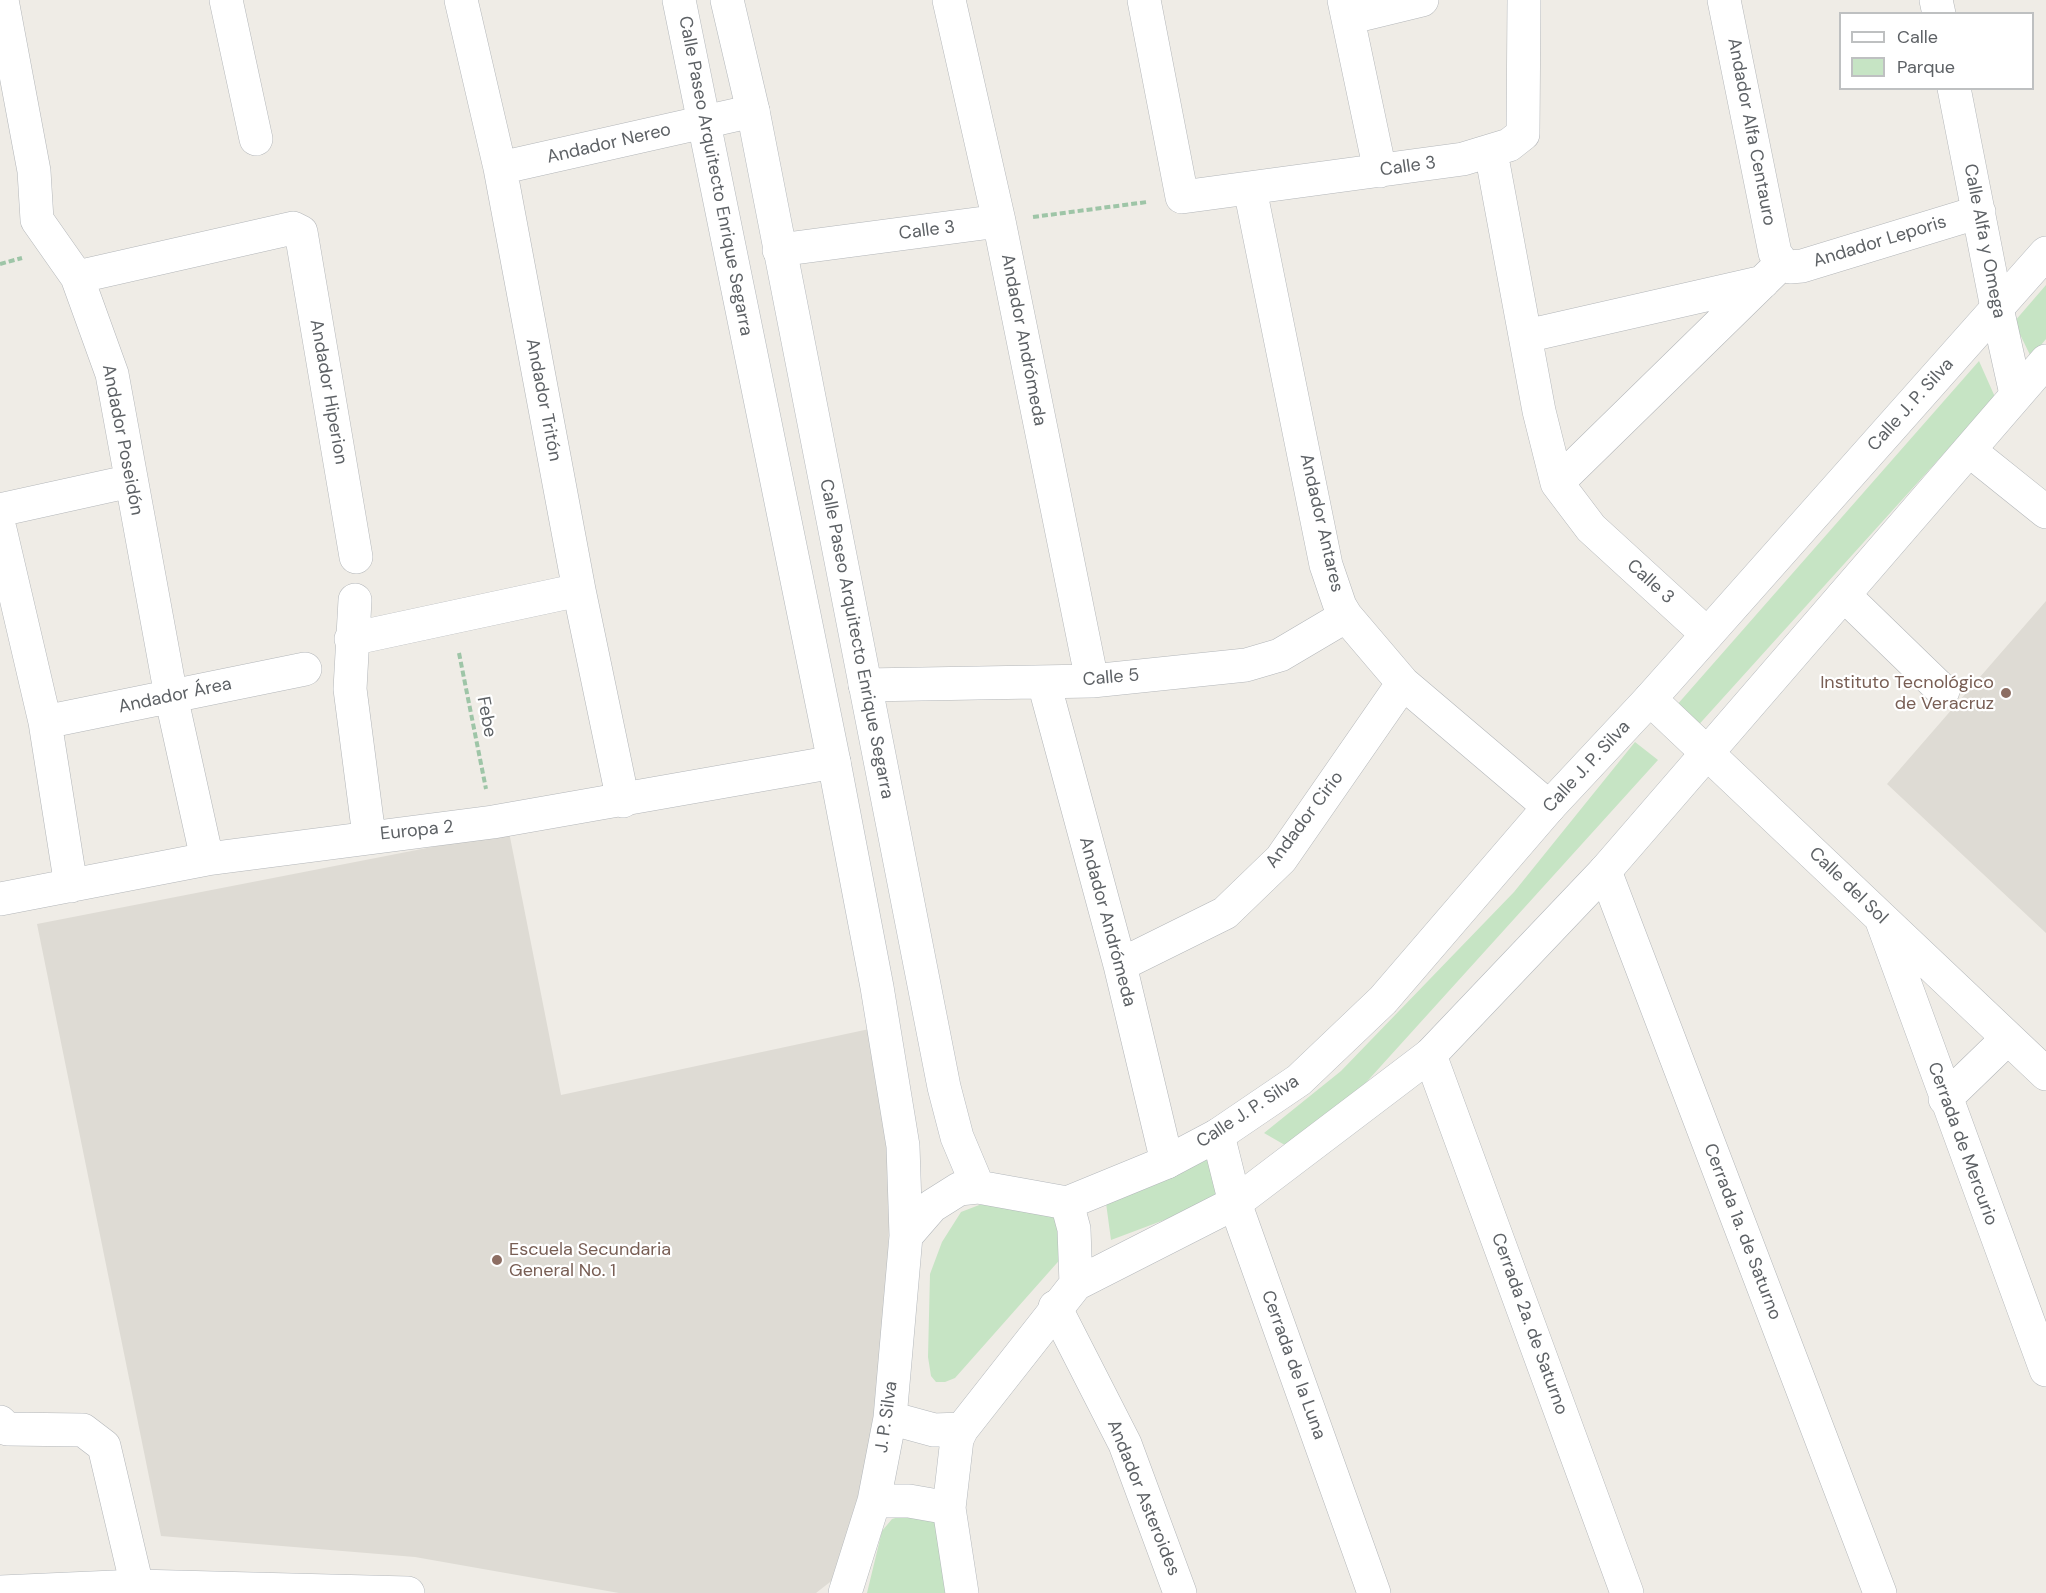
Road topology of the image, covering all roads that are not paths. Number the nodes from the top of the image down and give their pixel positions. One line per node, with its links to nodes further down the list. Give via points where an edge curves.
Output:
1 (2, 0): 25 (street, Andador Poseidón, via 34,171 37,220)
2 (226, 0): 15 (street)
3 (461, 0): 17 (street, Andador Tritón)
4 (679, 0): 14 (street, Calle Paseo Arquitecto Enrique Segarra)
5 (727, 0): 13 (street, Calle Paseo Arquitecto Enrique Segarra)
6 (949, 0): 21 (street, Andador Andrómeda)
7 (1144, 0): 19 (street, Calle 3, via 1182,197)
8 (1422, 0): 11 (street)
9 (1524, 0): 16 (street, via 1523,134)
10 (1724, 0): 24 (street, Andador Alfa Centauro, via 1775,253)
11 (1346, 9): 18 (street)
12 (1954, 90): 20 (street, Calle Alfa y Omega)
13 (753, 111): 14 (street, Andador Nereo); 22 (street, Calle Paseo Arquitecto Enrique Segarra)
14 (704, 123): 17 (street, Andador Nereo); 53 (street, Calle Paseo Arquitecto Enrique Segarra)
15 (256, 140)
16 (1491, 152): 18 (street, Calle 3); 27 (street, Calle 3)
17 (500, 168): 37 (street, Andador Tritón)
18 (1380, 171): 19 (street, Calle 3)
19 (1250, 189): 40 (street, Andador Antares, via 1326,565)
20 (1979, 212): 24 (street, Andador Leporis); 26 (street, Calle Alfa y Omega)
21 (999, 221): 22 (street, Calle 3); 44 (street, Andador Andrómeda)
22 (779, 250): 47 (street, Calle Paseo Arquitecto Enrique Segarra)
23 (2046, 253): 26 (street, Calle J. P. Silva)
24 (1772, 272): 27 (street, Andador Leporis); 32 (street)
25 (77, 277): 31 (street, Andador Poseidón, via 112,374); 36 (street, Andador Hiperion, via 293,228 301,232)
26 (1997, 309): 29 (street, Calle Alfa y Omega); 41 (street, Calle J. P. Silva)
27 (1526, 336): 32 (street, Calle 3)
28 (2046, 361): 29 (street)
29 (2016, 394): 30 (street)
30 (1970, 451): 34 (street); 38 (street)
31 (131, 481): 33 (street); 49 (street, Andador Poseidón)
32 (1557, 483): 41 (street, Calle 3, via 1591,528)
33 (0, 510)
34 (2046, 512)
35 (0, 529): 51 (street)
36 (356, 557)
37 (579, 590): 42 (street); 54 (street, Andador Tritón)
38 (1844, 595): 48 (street); 52 (street)
39 (355, 600): 42 (street)
40 (1346, 616): 44 (street, Calle 5, via 1280,655 1246,665); 46 (street, Andador Antares)
41 (1707, 634): 50 (street, Calle J. P. Silva)
42 (351, 639): 56 (street, via 350,689)
43 (305, 669): 49 (street, Andador Área)
44 (1092, 681): 45 (street, Calle 5)
45 (1044, 683): 47 (street, Calle 5); 62 (street, Andador Andrómeda)
46 (1403, 683): 55 (street, Andador Antares); 62 (street, Andador Cirio, via 1281,859 1225,913)
47 (865, 685): 69 (street, Calle Paseo Arquitecto Enrique Segarra, via 944,1087 957,1137)
48 (1943, 691)
49 (171, 696): 51 (street, Andador Área); 57 (street, Andador Poseidón)
50 (1650, 699): 52 (street, Calle del Sol); 55 (street, Calle J. P. Silva)
51 (45, 722): 59 (street)
52 (1707, 750): 58 (street); 61 (street, Calle del Sol)
53 (834, 762): 54 (street, Europa 2); 72 (street, Calle Paseo Arquitecto Enrique Segarra, via 903,1146)
54 (623, 801): 56 (street, Europa 2, via 493,822)
55 (1549, 807): 67 (street, Calle J. P. Silva, via 1383,1000 1299,1080)
56 (369, 836): 57 (street, Europa 2)
57 (207, 859): 59 (street, Europa 2)
58 (1605, 871): 64 (street); 88 (street, Cerrada 1a. de Saturno)
59 (71, 886): 60 (street, Europa 2)
60 (0, 899)
61 (1881, 917): 63 (street, Calle del Sol); 66 (street, Cerrada de Mercurio)
62 (1120, 965): 68 (street, Andador Andrómeda)
63 (2008, 1038): 65 (street, Calle del Sol); 66 (street)
64 (1430, 1055): 71 (street); 87 (street, Cerrada 2a. de Saturno)
65 (2046, 1074)
66 (1945, 1099): 74 (street, Cerrada de Mercurio)
67 (1218, 1135): 68 (street, Calle J. P. Silva); 71 (street, Cerrada de la Luna)
68 (1167, 1162): 70 (street, Calle J. P. Silva)
69 (978, 1187): 70 (street); 72 (street, via 959,1189 932,1206)
70 (1066, 1203): 73 (street, via 1074,1229)
71 (1235, 1203): 73 (street); 86 (street, Cerrada de la Luna)
72 (906, 1236): 75 (street, J. P. Silva)
73 (1066, 1296): 77 (street); 85 (street, Andador Asteroides)
74 (2046, 1370)
75 (890, 1418): 77 (street, via 934,1430); 78 (street, J. P. Silva)
76 (0, 1422): 80 (street, via 7,1429 83,1430 104,1446)
77 (962, 1430): 79 (street, via 957,1439)
78 (874, 1500): 79 (street); 83 (street, J. P. Silva)
79 (949, 1508): 84 (street)
80 (138, 1587): 81 (street); 82 (street)
81 (0, 1593)
82 (408, 1593)
83 (844, 1593)
84 (962, 1593)
85 (1180, 1593)
86 (1374, 1593)
87 (1627, 1593)
88 (1880, 1593)

